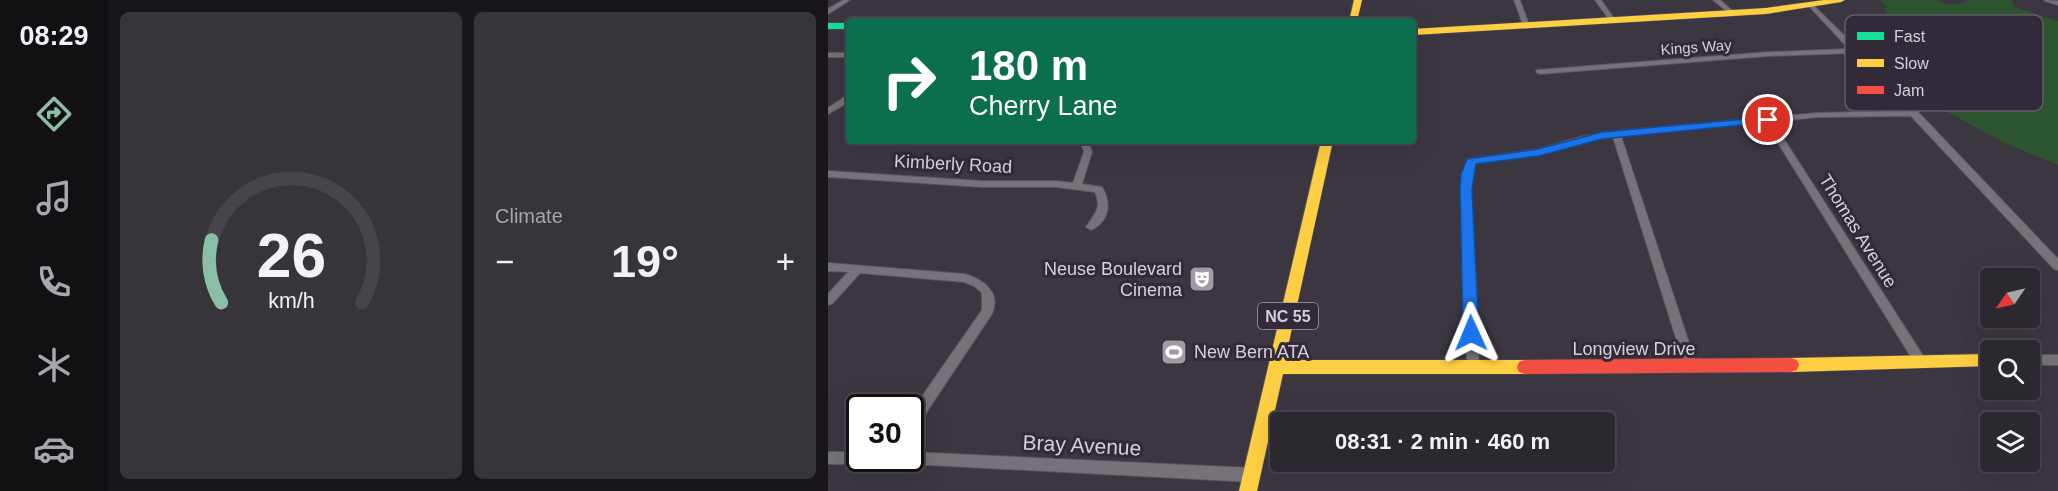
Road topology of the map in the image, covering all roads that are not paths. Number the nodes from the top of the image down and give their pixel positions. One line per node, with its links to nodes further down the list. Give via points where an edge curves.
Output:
1 (847, 0): 10 (street)
2 (1358, 0): 12 (street)
3 (1516, 0): 14 (street)
4 (1598, 0): 13 (street)
5 (1716, 0): 11 (street)
6 (1841, 0): 9 (street)
7 (2047, 0): 8 (street)
8 (2058, 3)
9 (1811, 5): 11 (street); 18 (street)
10 (828, 12)
11 (1732, 13): 13 (street)
12 (1354, 18)
13 (1613, 21): 14 (street)
14 (1526, 25): 17 (street)
15 (828, 26): 16 (street)
16 (846, 26)
17 (1416, 33)
18 (1845, 41)
19 (1845, 51): 22 (street, Kings Way)
20 (828, 55): 21 (street)
21 (846, 56)
22 (1540, 72)
23 (846, 101): 24 (street)
24 (828, 112)
25 (1914, 113): 26 (street); 33 (street)
26 (1768, 120): 27 (street); 37 (street, Thomas Avenue)
27 (1616, 134): 42 (street); 43 (street, via 1539,152 1471,161 1466,189)
28 (1085, 144): 31 (street, via 1088,152)
29 (1326, 144): 41 (street, NC 55)
30 (828, 174): 31 (street, Kimberly Road)
31 (1077, 186): 32 (street, Kimberly Road, via 1100,189 1105,199 1104,210)
32 (1091, 227)
33 (2058, 266)
34 (828, 267): 35 (street)
35 (857, 270): 36 (street); 44 (street, via 965,278 988,290 988,311)
36 (828, 301)
37 (1920, 360): 38 (street, Longview Drive); 42 (street, Longview Drive)
38 (1980, 360)
39 (2040, 360): 40 (street)
40 (2058, 360)
41 (1277, 367): 43 (street, Longview Drive); 48 (street, NC 55)
42 (1691, 367): 43 (street, Longview Drive)
43 (1473, 368)
44 (924, 405)
45 (846, 458): 46 (street)
46 (828, 459)
47 (924, 459): 48 (street, Bray Avenue)
48 (1252, 475): 49 (street, NC 55)
49 (1248, 491)

